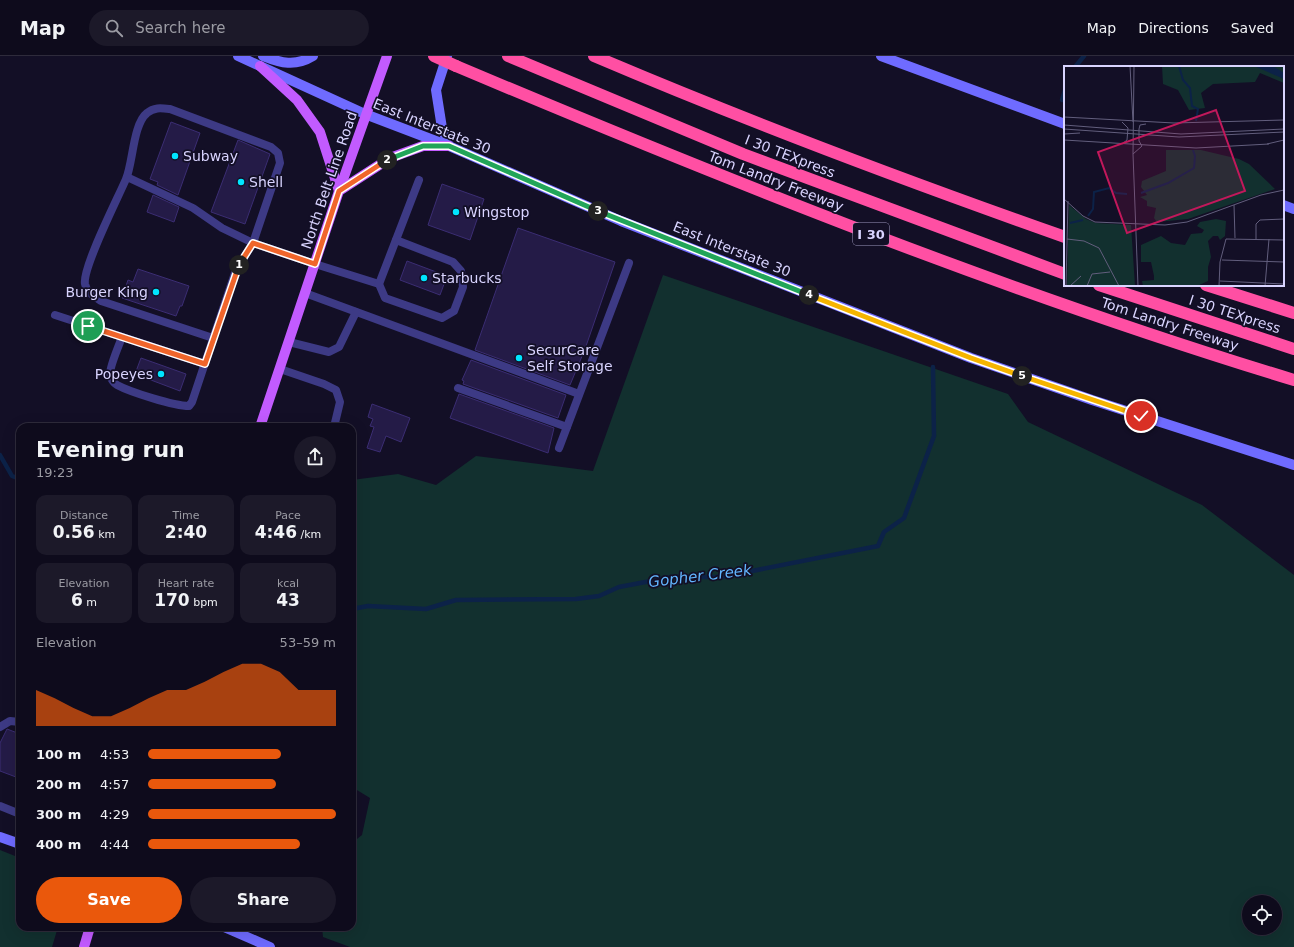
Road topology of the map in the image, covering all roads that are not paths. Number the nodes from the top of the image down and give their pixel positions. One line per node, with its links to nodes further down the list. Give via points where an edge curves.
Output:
1 (238, 56): 10 (main road, East Interstate 30)
2 (263, 56): 3 (main road, via 279,63 291,64)
3 (313, 56)
4 (387, 56): 11 (main road, North Belt Line Road)
5 (434, 56): 38 (highway, Tom Landry Freeway / I 30, bridge, via 645,146 947,263)
6 (448, 56): 13 (main road, via 436,90 442,128)
7 (508, 56): 24 (highway, I 30 TEXpress, via 743,154)
8 (594, 56): 19 (highway, via 870,167)
9 (881, 56): 12 (main road)
10 (260, 66): 11 (main road, East Interstate 30); 16 (main road, via 297,100 320,132)
11 (365, 114): 13 (main road, East Interstate 30); 16 (main road, North Belt Line Road)
12 (1064, 124)
13 (449, 146): 16 (main road, via 423,146 390,158); 45 (main road, East Interstate 30, via 621,220 971,358)
14 (127, 177): 21 (lane, via 193,208 222,228); 21 (lane, via 140,125 146,114 158,108 170,109 272,147 278,153 280,163); 33 (lane, via 91,258 85,283 88,292 102,301)
15 (419, 180): 20 (lane)
16 (339, 191): 23 (main road, North Belt Line Road)
17 (1284, 205): 18 (main road)
18 (1294, 209)
19 (1064, 237)
20 (396, 240): 25 (lane); 25 (lane, via 453,262 462,271 463,287 454,311 442,318 385,298)
21 (253, 243): 23 (lane); 33 (lane, via 236,270)
22 (629, 263): 40 (lane)
23 (315, 264): 25 (lane); 28 (main road, North Belt Line Road)
24 (1064, 274)
25 (379, 284)
26 (1102, 286): 35 (highway, I 30 TEXpress)
27 (1209, 286): 30 (highway)
28 (305, 293): 29 (lane); 34 (main road, North Belt Line Road)
29 (356, 312): 34 (lane, via 340,347 329,352); 40 (lane)
30 (1294, 313)
31 (55, 315): 32 (lane)
32 (122, 337): 36 (lane); 36 (lane, via 110,373 112,380 117,385 179,406 188,406 192,402)
33 (213, 338): 36 (lane)
34 (289, 342): 37 (main road, North Belt Line Road)
35 (1294, 349)
36 (205, 364)
37 (280, 368): 41 (main road, North Belt Line Road); 42 (lane, via 336,390 340,402)
38 (1294, 380)
39 (458, 388): 43 (lane)
40 (579, 394): 43 (lane)
41 (261, 423)
42 (335, 423)
43 (567, 427): 44 (lane)
44 (559, 448)
45 (1294, 465)
46 (16, 722): 47 (lane, via 10,721)
47 (0, 727)
48 (0, 806): 49 (lane)
49 (16, 812)
50 (0, 837): 51 (main road)
51 (16, 843)
52 (89, 931): 54 (main road)
53 (233, 931): 55 (main road)
54 (84, 947)
55 (270, 947)

